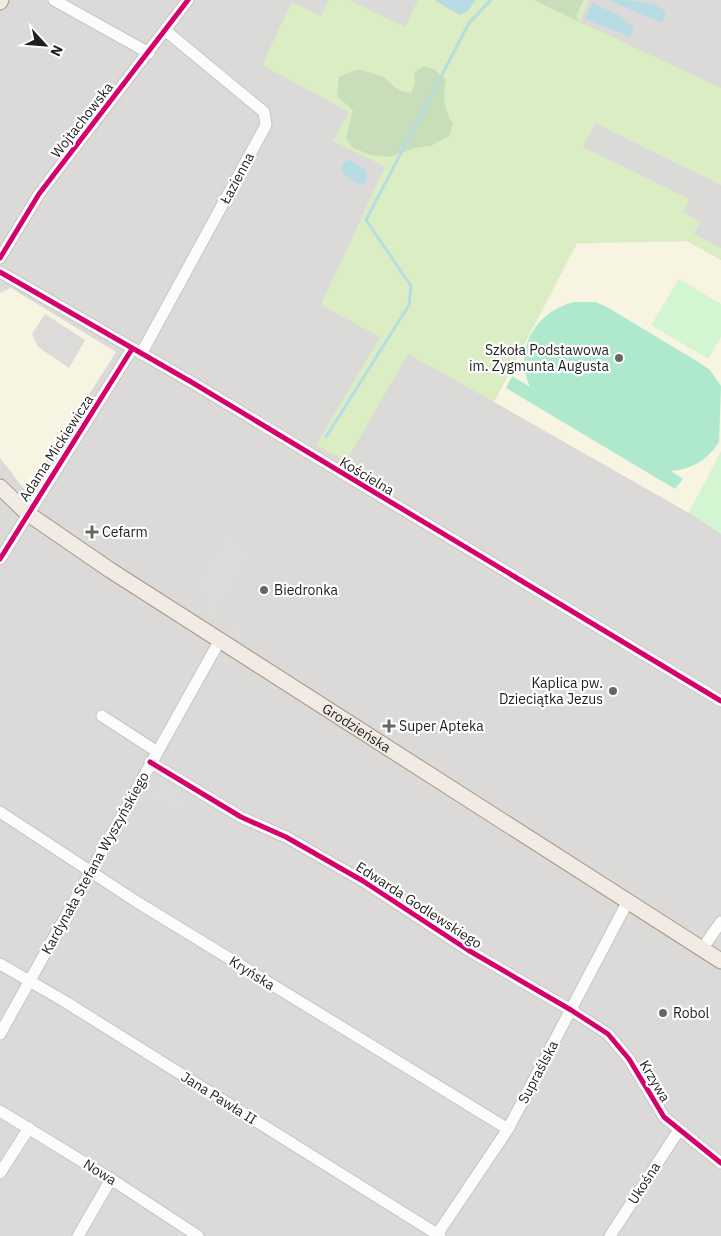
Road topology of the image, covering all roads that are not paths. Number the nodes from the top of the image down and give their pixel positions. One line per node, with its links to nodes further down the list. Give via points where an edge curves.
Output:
1 (54, 0): 4 (street)
2 (188, 0): 3 (street, Wojtachowska)
3 (166, 31): 4 (street, Wojtachowska); 7 (street, Łazienna, via 264,112 266,125)
4 (149, 53): 5 (street, Wojtachowska, via 39,194)
5 (0, 258)
6 (0, 272): 7 (street, Kościelna)
7 (137, 352): 9 (street, Adama Mickiewicza); 12 (street, Kościelna)
8 (0, 487): 9 (main road, Grodzieńska)
9 (27, 513): 10 (street, Adama Mickiewicza); 11 (main road, Grodzieńska)
10 (0, 559)
11 (220, 640): 14 (street, Kardynała Stefana Wyszyńskiego); 18 (main road, Grodzieńska)
12 (721, 701)
13 (102, 716): 14 (street)
14 (156, 751): 15 (street, Kardynała Stefana Wyszyńskiego)
15 (150, 762): 17 (street, Kardynała Stefana Wyszyńskiego); 24 (street, Edwarda Godlewskiego, via 241,817 286,837 363,881 468,950)
16 (0, 812): 17 (street, Kryńska)
17 (89, 872): 23 (street, Kardynała Stefana Wyszyńskiego); 28 (street, Kryńska)
18 (628, 900): 20 (main road, Grodzieńska); 24 (street, Supraślska)
19 (721, 922): 20 (street)
20 (702, 949): 21 (main road, Grodzieńska)
21 (721, 961)
22 (0, 964): 23 (street, Jana Pawła II)
23 (30, 982): 25 (street, Kardynała Stefana Wyszyńskiego); 33 (street, Jana Pawła II)
24 (571, 1010): 28 (street, Supraślska); 29 (street, Krzywa, via 608,1034 629,1059 664,1117)
25 (0, 1034)
26 (0, 1111): 27 (street, Nowa)
27 (29, 1128): 31 (street); 32 (street, Nowa)
28 (508, 1129): 33 (street, Supraślska)
29 (679, 1130): 30 (street, Krzywa); 36 (street, Ukośna)
30 (721, 1163)
31 (0, 1173)
32 (111, 1179): 34 (street); 35 (street, Nowa)
33 (437, 1235)
34 (78, 1236)
35 (198, 1236)
36 (610, 1236)

